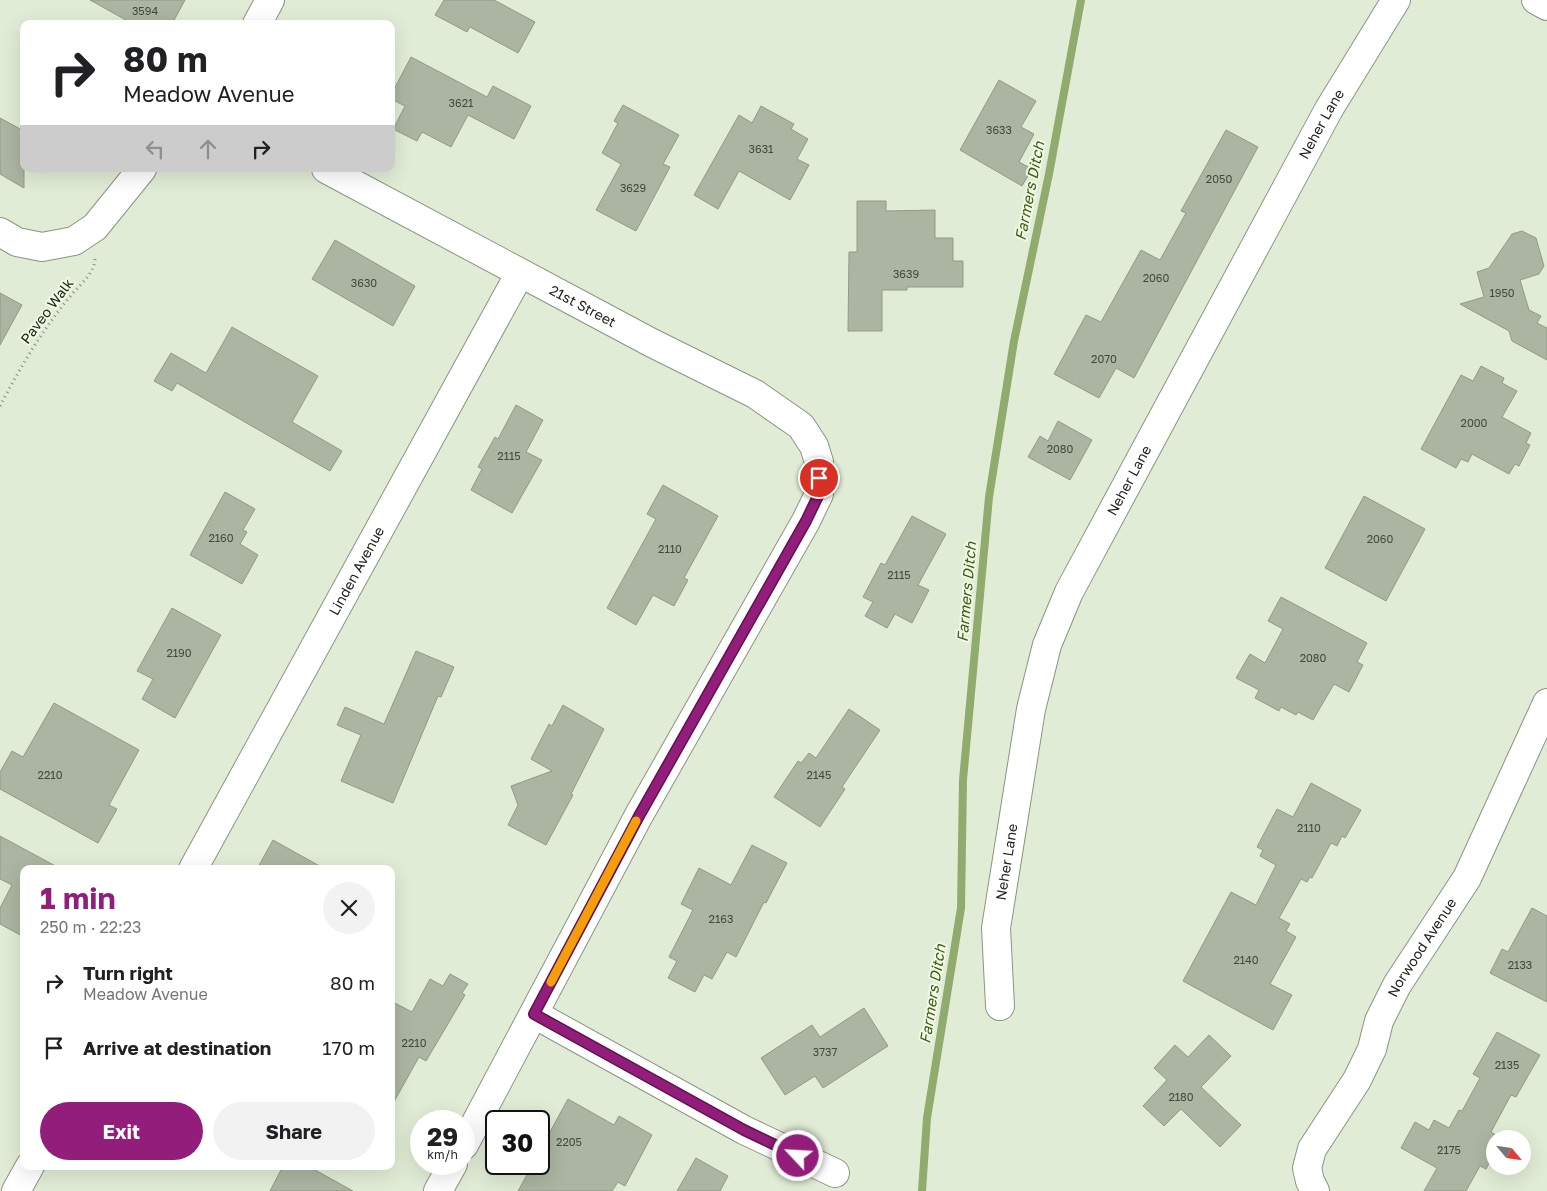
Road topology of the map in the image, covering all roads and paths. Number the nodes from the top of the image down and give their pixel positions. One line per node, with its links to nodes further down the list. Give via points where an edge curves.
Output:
1 (270, 0): 5 (street)
2 (1396, 0): 14 (street, Neher Lane, via 1328,109 1069,592 1047,645 1031,709 996,928)
3 (1536, 0): 4 (street)
4 (1547, 6)
5 (258, 20)
6 (140, 172): 8 (street)
7 (332, 172): 10 (street, 21st Street)
8 (95, 227): 9 (street, via 74,241 42,247 17,242); 11 (path, Paveo Walk, via 94,268 60,308)
9 (0, 232)
10 (520, 274): 13 (street, Linden Avenue); 15 (street, 21st Street, via 755,394 801,426 820,462 819,494 806,521 639,816)
11 (0, 406)
12 (1547, 704): 22 (street, Norwood Avenue, via 1467,878 1397,985 1379,1021 1372,1049 1357,1080 1312,1149 1307,1168)
13 (195, 865)
14 (1000, 1006)
15 (534, 1014): 16 (street); 18 (street, via 744,1130)
16 (475, 1124)
17 (28, 1170): 20 (street)
18 (835, 1173)
19 (447, 1175): 21 (street)
20 (16, 1191)
21 (438, 1191)
22 (1315, 1191)

